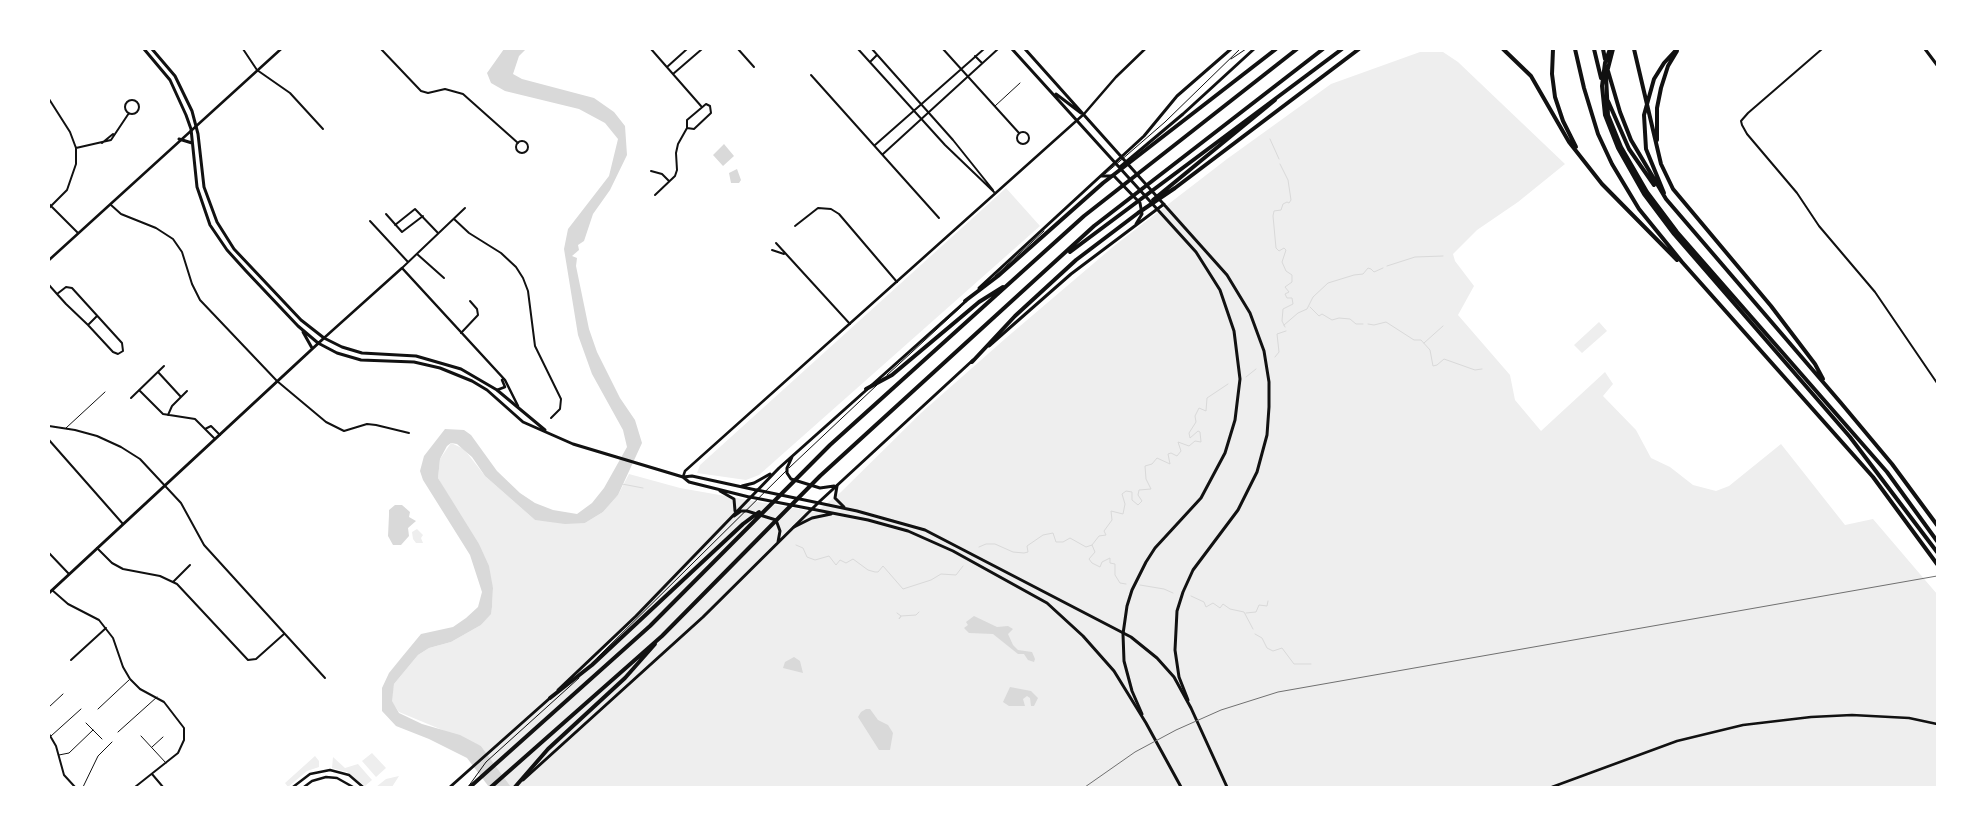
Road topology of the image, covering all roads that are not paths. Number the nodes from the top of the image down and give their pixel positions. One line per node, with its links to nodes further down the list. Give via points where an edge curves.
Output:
1 (144, 49): 52 (main road)
2 (152, 49): 50 (main road)
3 (243, 49): 46 (street)
4 (281, 49): 46 (street)
5 (381, 49): 72 (street, via 421,91 445,89 463,94)
6 (651, 49): 43 (street)
7 (687, 49): 43 (street)
8 (702, 49): 47 (street)
9 (738, 49): 44 (street)
10 (858, 49): 40 (street)
11 (872, 49): 37 (street)
12 (943, 49): 45 (street)
13 (984, 49): 38 (street)
14 (998, 49): 41 (street)
15 (1012, 49): 54 (main road)
16 (1025, 49): 62 (main road)
17 (1145, 49): 62 (street)
18 (1232, 49): 78 (main road, via 1170,103 1149,131)
19 (1240, 49): 39 (lane)
20 (1246, 49): 39 (lane)
21 (1254, 49): 80 (main road)
22 (1276, 49): 123 (highway, via 1103,183)
23 (1297, 49): 117 (highway, via 1112,193)
24 (1323, 49): 113 (highway, via 1122,203)
25 (1342, 49): 48 (highway)
26 (1358, 49): 93 (highway)
27 (1503, 49): 77 (highway, via 1531,76)
28 (1553, 49): 77 (highway, via 1552,74 1558,108)
29 (1573, 49): 124 (highway, via 1598,134 1626,189 1652,227)
30 (1594, 49): 96 (highway, via 1610,107 1624,139)
31 (1603, 49): 96 (highway, via 1613,91 1631,140)
32 (1611, 49): 83 (highway, via 1606,76 1606,105 1615,135)
33 (1634, 49): 73 (highway)
34 (1678, 49): 73 (highway, via 1660,88); 96 (highway, via 1664,63 1651,87 1644,124 1649,157 1662,190)
35 (1822, 49): 143 (street, via 1748,113 1742,125 1826,235 1875,292)
36 (1925, 49): 42 (main road)
37 (877, 55): 40 (street); 56 (street)
38 (976, 56): 41 (street); 45 (street)
39 (1228, 61): 231 (lane, via 780,476 573,683 486,762)
40 (870, 62): 59 (street)
41 (982, 63): 51 (street)
42 (1937, 65)
43 (667, 67): 47 (street)
44 (754, 67)
45 (961, 68): 51 (street); 56 (street)
46 (257, 70): 65 (street); 68 (street, via 290,93)
47 (674, 74): 57 (street)
48 (1306, 74): 93 (highway); 113 (highway)
49 (811, 75): 74 (street)
50 (175, 76): 52 (main road); 65 (main road)
51 (968, 77): 58 (street); 60 (street)
52 (170, 80): 67 (main road)
53 (1020, 83): 58 (lane)
54 (1047, 87): 62 (main road); 64 (main road)
55 (49, 99): 75 (street, via 64,119)
56 (921, 104): 59 (street); 60 (street)
57 (702, 106): 66 (street, via 687,120); 66 (street, via 710,106 711,113 694,129)
58 (995, 106): 69 (street)
59 (914, 111): 63 (street); 74 (street)
60 (929, 113): 63 (street); 86 (street)
61 (128, 114): 61 (street, via 126,103 136,101 139,110 136,114); 75 (street, via 111,140)
62 (1084, 114): 64 (street); 78 (main road)
63 (921, 120): 76 (street); 86 (street)
64 (1077, 120): 79 (main road); 86 (street)
65 (196, 125): 67 (street); 106 (main road, via 205,192 217,222)
66 (687, 128): 85 (street, via 676,153 677,170)
67 (191, 129): 70 (street); 71 (main road)
68 (323, 129)
69 (1018, 133): 69 (street, via 1017,141 1026,143 1027,134)
70 (179, 139): 71 (main road); 88 (street)
71 (192, 143): 107 (main road, via 203,208)
72 (518, 143): 72 (street, via 516,149 519,153 527,152 526,142)
73 (1657, 144): 144 (highway, via 1661,164 1673,189 1771,306 1815,364)
74 (875, 145): 76 (street)
75 (76, 148): 90 (street, via 71,182)
76 (883, 154): 97 (street)
77 (1580, 156): 124 (highway, via 1602,184)
78 (1121, 157): 79 (main road); 80 (main road)
79 (1115, 162): 81 (main road); 84 (main road)
80 (1126, 162): 81 (main road); 89 (main road)
81 (1120, 167): 92 (main road)
82 (651, 171): 85 (street, via 662,174)
83 (1632, 171): 183 (highway, via 1672,226 1887,472); 186 (highway, via 1674,234 1850,437)
84 (1099, 176): 101 (main road, via 1114,176 1140,204 1142,214); 123 (main road)
85 (669, 182): 87 (street)
86 (994, 192): 116 (street)
87 (655, 194)
88 (109, 204): 103 (street); 141 (street, via 121,214 156,228 173,239 182,252 200,300)
89 (1164, 204): 92 (main road); 205 (main road, via 1238,291 1260,337 1269,382 1266,434 1257,472 1238,510 1193,570 1177,611 1176,658)
90 (50, 206): 103 (street)
91 (465, 208): 98 (street)
92 (1157, 209): 101 (main road); 209 (main road, via 1196,252 1220,290 1234,331 1240,379 1235,420 1217,472 1201,498 1150,555 1127,606 1124,661)
93 (1138, 213): 136 (highway, via 1076,260 1015,316)
94 (386, 214): 100 (street)
95 (423, 216): 100 (street, via 413,210); 100 (street, via 402,232); 104 (street)
96 (1678, 216): 144 (highway)
97 (939, 218)
98 (454, 219): 104 (street); 155 (street, via 469,233 502,253 523,278 528,291 534,346 561,399 560,409)
99 (370, 221): 112 (street)
100 (396, 225)
101 (1136, 225): 136 (main road, via 1071,274)
102 (795, 226): 116 (street, via 818,208 831,209 839,214)
103 (78, 233): 111 (street)
104 (438, 233): 109 (street)
105 (776, 243): 110 (street)
106 (232, 246): 107 (main road); 119 (main road)
107 (227, 250): 121 (main road)
108 (772, 250): 110 (street)
109 (417, 254): 112 (street); 115 (street)
110 (786, 254): 126 (street)
111 (49, 260)
112 (408, 262): 114 (street)
113 (1056, 263): 197 (highway, via 820,476)
114 (402, 268): 129 (street); 130 (street)
115 (444, 278)
116 (897, 282): 126 (street)
117 (1011, 282): 146 (highway, via 979,302 892,374); 174 (highway)
118 (49, 285): 120 (street)
119 (275, 293): 121 (main road); 130 (main road)
120 (57, 294): 125 (street, via 66,287 71,288); 127 (street)
121 (271, 298): 128 (main road)
122 (470, 301): 129 (street, via 478,315)
123 (965, 301): 146 (main road)
124 (1716, 301): 189 (highway, via 1872,478)
125 (97, 316): 127 (street); 127 (street, via 123,344 122,352 113,352)
126 (850, 324): 166 (street, via 685,471)
127 (88, 325)
128 (302, 330): 131 (main road); 132 (main road)
129 (461, 333): 140 (street)
130 (324, 338): 131 (main road); 133 (main road, via 362,353)
131 (318, 343): 132 (main road); 134 (main road, via 361,360)
132 (312, 349): 141 (main road)
133 (395, 356): 134 (main road); 135 (main road, via 416,356)
134 (394, 362): 138 (main road, via 414,362)
135 (441, 362): 138 (main road); 142 (main road)
136 (972, 362): 169 (main road)
137 (164, 366): 139 (street)
138 (440, 368): 145 (main road)
139 (158, 372): 147 (street); 151 (street)
140 (500, 376): 148 (street, via 505,387); 153 (street)
141 (277, 381): 159 (street, via 335,428 344,431 367,424); 161 (main road)
142 (486, 382): 145 (main road); 148 (main road)
143 (1937, 383)
144 (1826, 386): 181 (highway, via 1892,464)
145 (482, 388): 160 (main road, via 523,422)
146 (866, 389): 164 (main road)
147 (139, 390): 152 (street); 154 (street, via 156,409)
148 (497, 390): 153 (main road)
149 (187, 391): 151 (street)
150 (105, 392): 157 (lane)
151 (181, 397): 154 (street)
152 (130, 398)
153 (519, 408): 160 (main road)
154 (168, 415): 158 (street, via 195,419)
155 (551, 418)
156 (49, 426): 157 (street)
157 (66, 428): 167 (street, via 92,434 126,449)
158 (205, 429): 161 (street, via 211,426); 162 (street)
159 (409, 433)
160 (549, 434): 166 (main road, via 592,451)
161 (220, 435): 162 (main road)
162 (215, 439): 167 (main road)
163 (49, 440): 180 (street)
164 (793, 454): 165 (main road); 169 (main road, via 787,468 792,479 822,488)
165 (779, 468): 168 (main road, via 764,479); 171 (main road)
166 (683, 477): 168 (main road); 170 (main road, via 689,482)
167 (165, 485): 180 (main road); 196 (street, via 185,509 200,540)
168 (740, 486): 171 (main road)
169 (837, 486): 173 (main road); 175 (main road, via 835,498)
170 (712, 488): 172 (main road); 177 (main road, via 734,499)
171 (757, 490): 172 (main road); 173 (main road)
172 (750, 497): 176 (main road); 177 (main road)
173 (819, 502): 175 (main road); 176 (main road)
174 (766, 507): 203 (highway, via 592,665); 231 (highway, via 650,626)
175 (844, 508): 190 (main road, via 925,530)
176 (813, 509): 178 (main road); 182 (main road)
177 (735, 513): 179 (main road)
178 (834, 514): 182 (main road, via 812,518); 191 (main road, via 908,531)
179 (730, 518): 184 (main road, via 747,511 776,520 780,531); 203 (main road, via 636,616)
180 (123, 524): 185 (main road)
181 (1937, 525)
182 (794, 527): 184 (main road)
183 (1937, 541)
184 (778, 542): 233 (main road, via 703,617)
185 (97, 548): 192 (main road); 193 (street, via 123,569 160,576)
186 (1937, 552)
187 (49, 553): 192 (street)
188 (190, 564): 193 (street)
189 (1937, 564)
190 (997, 566): 191 (main road); 205 (main road, via 1131,637 1164,665)
191 (994, 573): 209 (main road, via 1047,603 1083,636 1114,671)
192 (69, 574): 194 (main road)
193 (173, 582): 196 (street, via 250,660 256,659)
194 (50, 591): 195 (street)
195 (107, 628): 198 (street); 200 (street)
196 (284, 634): 199 (street)
197 (662, 636): 232 (highway); 233 (highway, via 624,678 548,749)
198 (71, 660)
199 (325, 678)
200 (130, 679): 202 (street, via 140,689); 207 (lane)
201 (63, 694): 204 (lane)
202 (157, 697): 212 (lane); 220 (street, via 177,716 184,728 183,744)
203 (550, 698): 230 (main road)
204 (49, 707)
205 (1191, 708): 235 (main road)
206 (81, 709): 213 (lane)
207 (98, 709)
208 (86, 723): 211 (lane)
209 (1146, 723): 234 (main road)
210 (1937, 724): 236 (street, via 1909,718 1852,715 1743,724 1669,744)
211 (93, 730): 216 (lane); 219 (lane, via 69,753)
212 (118, 732)
213 (50, 735): 219 (street)
214 (141, 736): 218 (lane)
215 (163, 737): 218 (lane)
216 (102, 739)
217 (112, 742): 223 (lane, via 98,756)
218 (152, 748): 220 (lane)
219 (59, 755): 222 (street, via 64,775)
220 (166, 764): 221 (street)
221 (152, 774): 224 (street); 225 (street)
222 (75, 787)
223 (83, 787)
224 (135, 787)
225 (163, 787)
226 (293, 787): 229 (street, via 310,774 330,770 349,775)
227 (304, 787): 228 (street, via 326,777 337,778)
228 (353, 787)
229 (363, 787)
230 (450, 787)
231 (469, 787)
232 (491, 787)
233 (515, 787)
234 (1181, 787)
235 (1227, 787)
236 (1552, 787)

